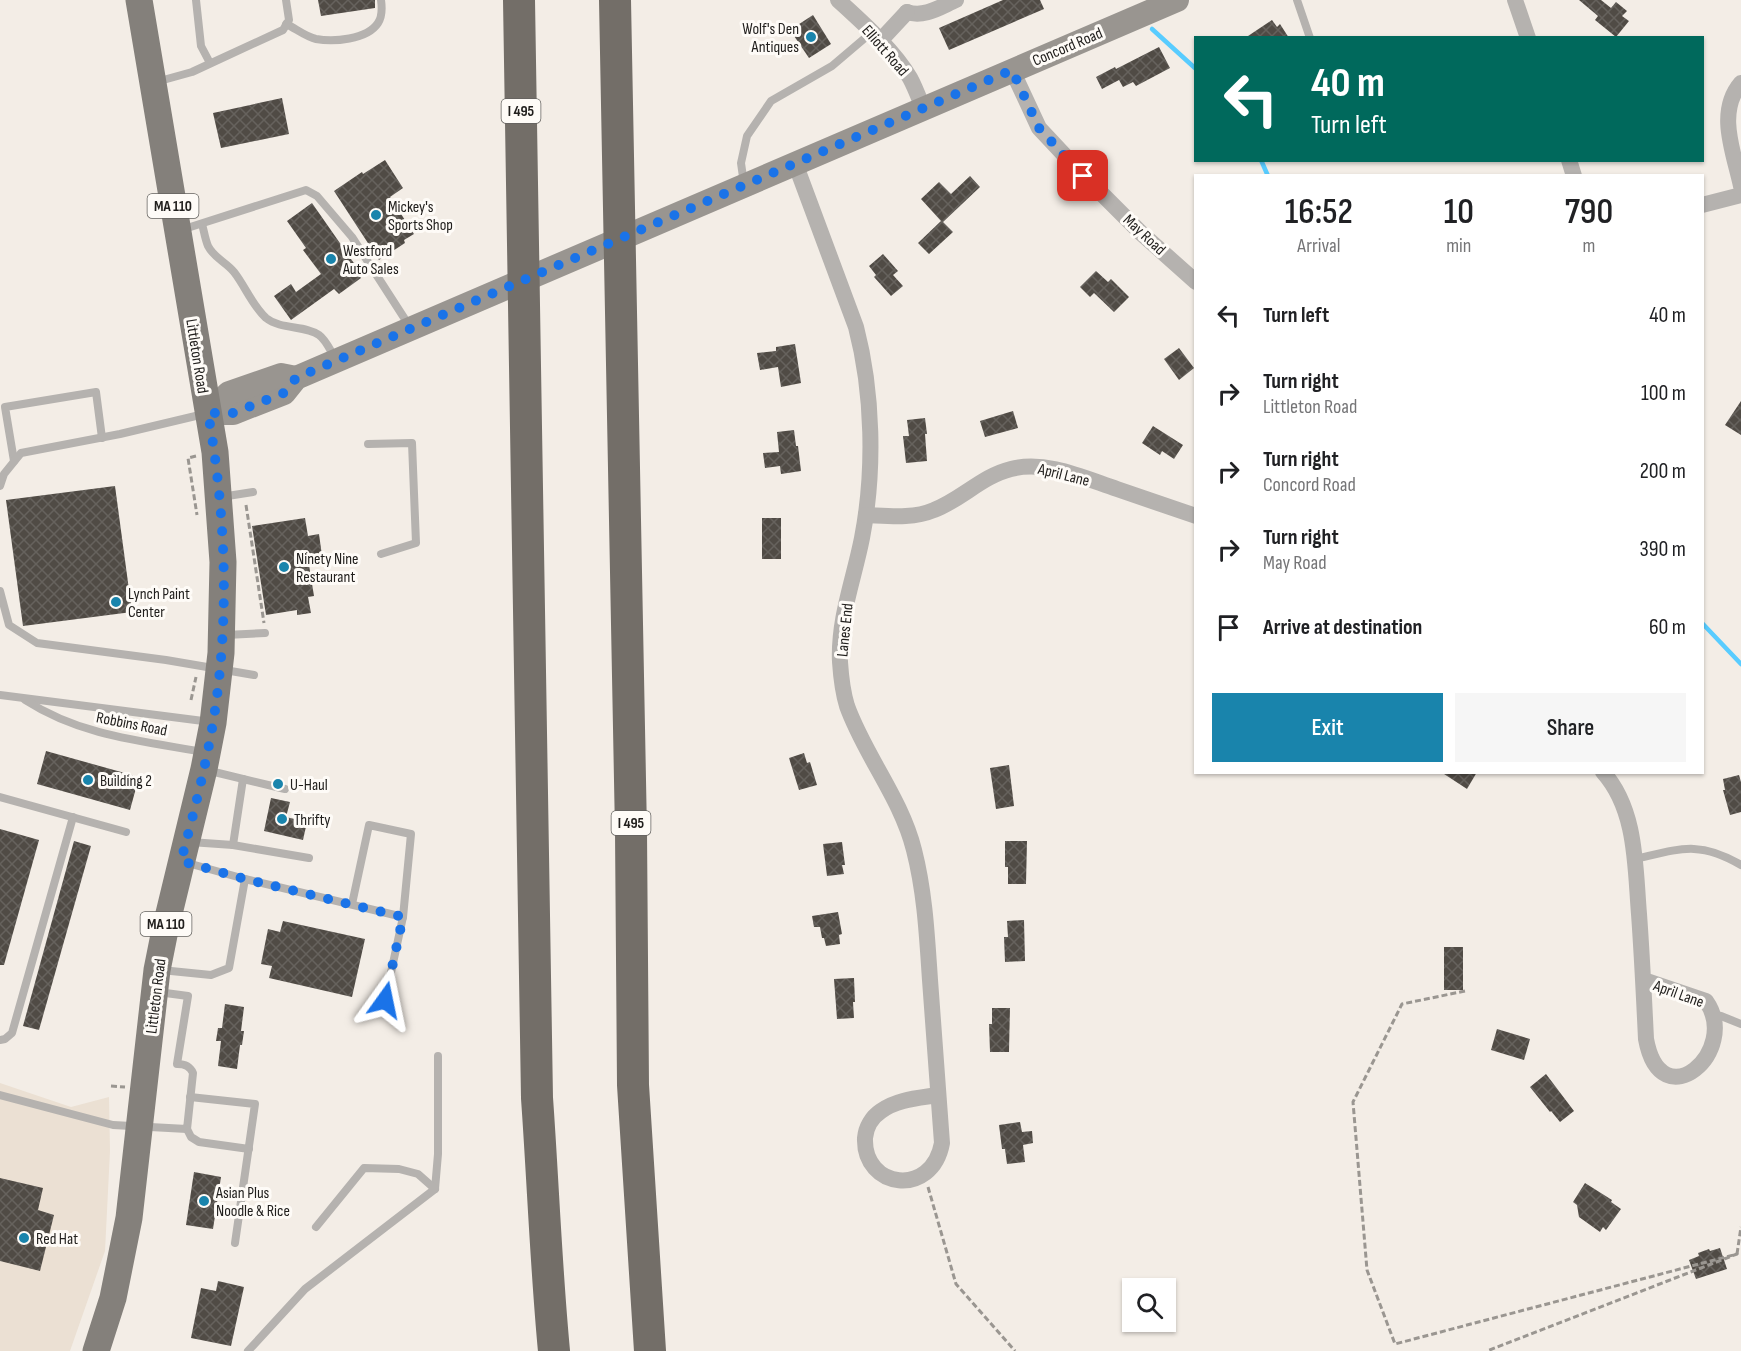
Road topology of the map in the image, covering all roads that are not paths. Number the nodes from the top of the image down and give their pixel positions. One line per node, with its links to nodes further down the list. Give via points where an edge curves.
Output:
1 (139, 0): 19 (main road, Littleton Road / MA 110)
2 (196, 0): 17 (lane, via 201,46)
3 (286, 0): 13 (lane)
4 (381, 0): 13 (lane, via 378,23 367,33 349,39 315,39)
5 (519, 0): 80 (highway, I 495, via 537,1098)
6 (615, 0): 81 (highway, I 495, via 633,1085)
7 (837, 0): 16 (street, Elliott Road)
8 (956, 0): 12 (street, via 921,14 914,14)
9 (1177, 0): 18 (main road, Concord Road)
10 (1297, 0): 14 (lane)
11 (1515, 0): 15 (street)
12 (906, 6): 16 (street)
13 (286, 24): 17 (lane, via 283,30)
14 (1309, 36)
15 (1527, 36)
16 (876, 37): 21 (street, Elliott Road, via 910,78); 23 (lane, via 771,101 747,136 741,163)
17 (210, 63): 19 (lane)
18 (1012, 70): 21 (main road, Concord Road); 28 (street, May Road, via 1039,128)
19 (152, 83): 27 (main road, Littleton Road / MA 110)
20 (1741, 83): 24 (street, via 1732,97 1728,119)
21 (923, 108): 22 (main road, Concord Road)
22 (795, 163): 23 (main road, Concord Road); 36 (street, Lanes End, via 862,348 870,429)
23 (744, 185): 29 (main road, Concord Road)
24 (1741, 186)
25 (1741, 195): 26 (street)
26 (1704, 204)
27 (190, 227): 29 (lane, via 306,190 317,196 352,237); 30 (lane, via 235,272 267,318 320,336); 31 (main road, Littleton Road / MA 110)
28 (1194, 280)
29 (411, 328): 30 (main road, Concord Road)
30 (337, 361): 31 (main road, Concord Road, via 296,378 284,393 233,413)
31 (208, 413): 32 (lane); 41 (main road, Littleton Road / MA 110, via 215,452 239,494 223,562)
32 (102, 438): 34 (lane, via 21,453); 34 (lane, via 96,392 5,407)
33 (368, 444): 38 (lane, via 412,443 416,543)
34 (14, 461): 35 (lane)
35 (0, 486)
36 (866, 515): 37 (street, April Lane, via 909,516 928,512 998,473 1028,466 1076,475); 70 (street, Lanes End, via 842,623 842,683 855,725 907,826 914,850 924,896)
37 (1194, 515)
38 (381, 554)
39 (0, 591): 42 (lane, via 9,625 37,643)
40 (265, 633): 41 (lane)
41 (222, 635): 42 (main road, Littleton Road / MA 110)
42 (209, 668): 43 (lane); 46 (main road, Littleton Road / MA 110)
43 (254, 675)
44 (0, 696): 45 (lane, Robbins Road)
45 (22, 698): 46 (lane, Robbins Road); 47 (lane, Robbins Road, via 85,729)
46 (213, 723): 47 (main road, Littleton Road / MA 110)
47 (205, 761): 49 (lane, Robbins Road); 55 (main road, Littleton Road / MA 110)
48 (1604, 774): 57 (street, April Lane, via 1625,812)
49 (243, 779): 50 (lane, Robbins Road); 54 (lane)
50 (285, 789)
51 (0, 797): 52 (lane)
52 (73, 818): 53 (lane); 67 (lane, via 12,1033)
53 (126, 832)
54 (233, 845): 55 (lane); 56 (lane)
55 (184, 851): 59 (lane); 62 (main road, Littleton Road / MA 110)
56 (309, 858)
57 (1635, 859): 58 (lane, via 1682,848 1708,850); 63 (street, April Lane)
58 (1741, 865)
59 (245, 879): 60 (lane); 62 (lane, via 230,968 211,975)
60 (352, 904): 61 (lane); 61 (lane, via 369,825 411,834)
61 (403, 917): 64 (lane)
62 (156, 980): 71 (lane, via 188,996 177,1064 184,1064 193,1073); 72 (main road, Littleton Road / MA 110)
63 (1644, 980): 65 (street, April Lane, via 1706,1001); 65 (street, April Lane, via 1648,1049 1666,1072 1696,1076 1714,1065 1727,1037)
64 (385, 1000)
65 (1721, 1016): 66 (lane)
66 (1741, 1024)
67 (0, 1040)
68 (438, 1056): 75 (lane)
69 (0, 1095): 72 (lane, via 113,1125)
70 (938, 1095): 70 (street, Lanes End, via 942,1143 934,1166 925,1174 900,1181 876,1170 865,1146 866,1133 875,1116 903,1101)
71 (190, 1097): 73 (lane); 74 (lane, via 255,1104)
72 (139, 1127): 73 (lane); 78 (main road, Littleton Road / MA 110, via 124,1248)
73 (187, 1129): 74 (lane, via 199,1142)
74 (249, 1149): 77 (lane)
75 (435, 1189): 76 (lane, via 418,1174 364,1168); 79 (lane, via 305,1289)
76 (316, 1227)
77 (235, 1243)
78 (96, 1351)
79 (248, 1351)
80 (554, 1351)
81 (650, 1351)

